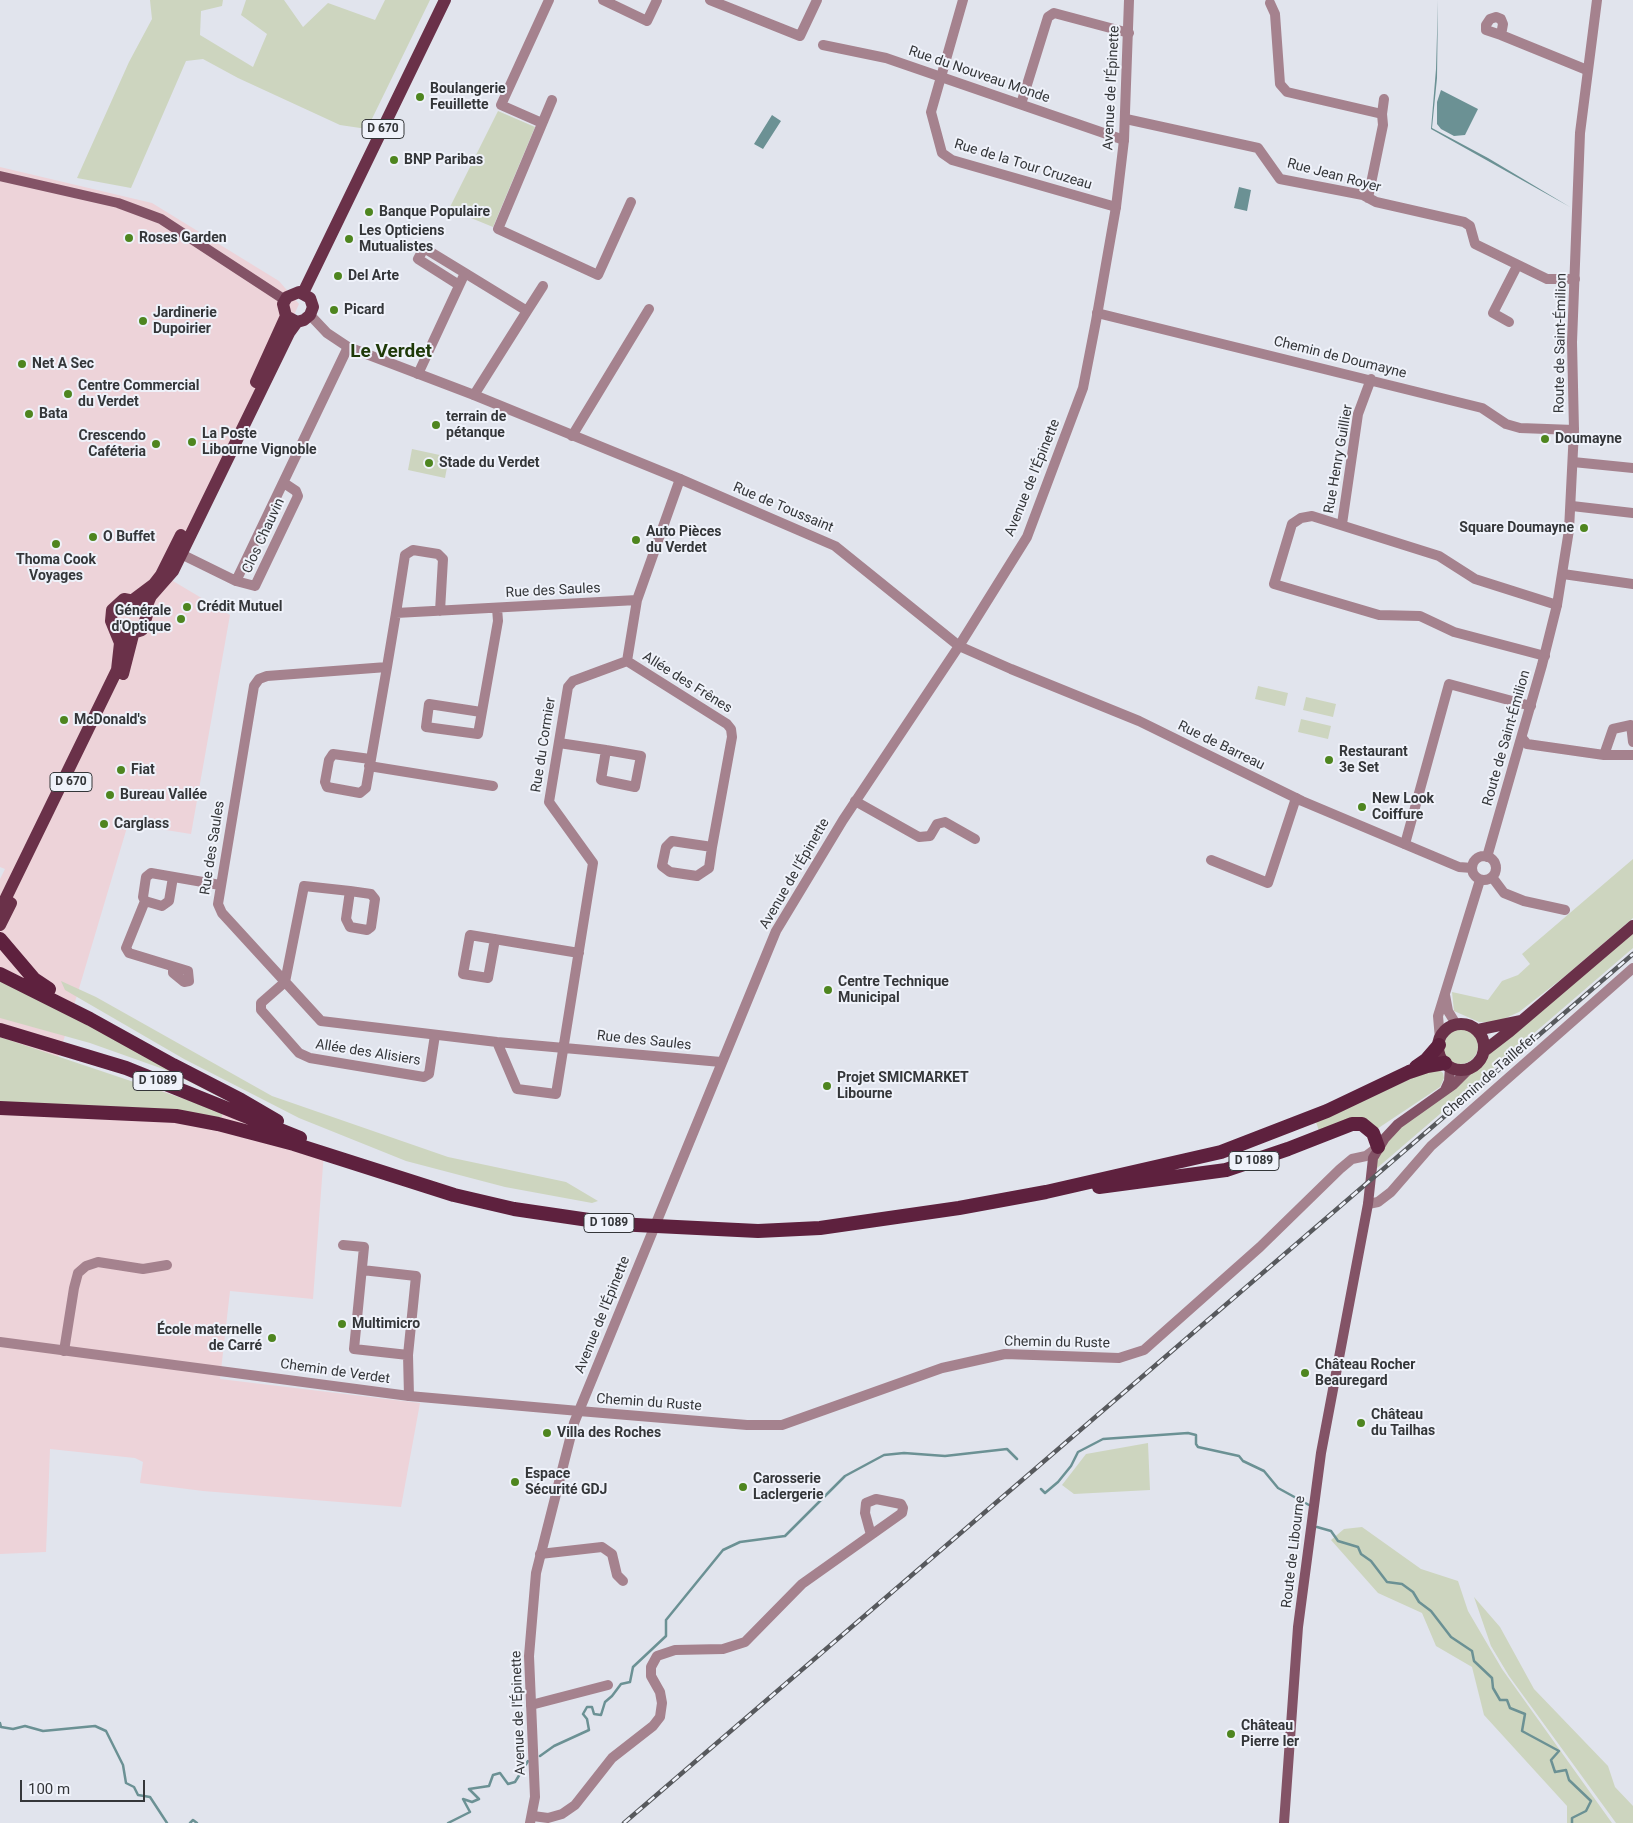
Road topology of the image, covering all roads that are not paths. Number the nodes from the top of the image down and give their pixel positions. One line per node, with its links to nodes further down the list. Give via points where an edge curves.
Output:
1 (445, 0): 32 (main road, D 670)
2 (549, 0): 21 (street, via 501,105)
3 (603, 0): 4 (street, via 647,21)
4 (657, 0)
5 (710, 0): 6 (street, via 800,36)
6 (817, 0)
7 (963, 0): 15 (street)
8 (1129, 0): 11 (street, Avenue de l'Épinette)
9 (1597, 0): 14 (street, Route de Saint-Émilion)
10 (1270, 3): 19 (street, via 1275,14 1280,84 1287,92)
11 (1129, 34): 18 (street, via 1054,12 1048,17); 20 (street, Avenue de l'Épinette)
12 (1501, 35): 14 (street)
13 (823, 45): 15 (street, Rue du Nouveau Monde, via 886,58)
14 (1587, 70): 29 (street, Route de Saint-Émilion, via 1580,133)
15 (940, 75): 18 (street, Rue du Nouveau Monde); 26 (street, Rue de la Tour Cruzeau, via 931,112 942,153 952,160)
16 (1384, 99): 19 (street)
17 (552, 100): 21 (street)
18 (1021, 104): 22 (street, Rue du Nouveau Monde)
19 (1382, 114): 24 (street, via 1384,124)
20 (1126, 120): 22 (street, Avenue de l'Épinette); 24 (street, Rue Jean Royer, via 1258,148 1280,179)
21 (542, 123): 25 (street, via 498,229 598,275)
22 (1124, 140): 26 (street, Avenue de l'Épinette)
23 (0, 176): 33 (main road, via 118,203 161,219)
24 (1368, 198): 27 (street, Rue Jean Royer, via 1464,222 1470,226 1475,244)
25 (631, 202)
26 (1116, 207): 36 (street, Avenue de l'Épinette)
27 (1517, 266): 29 (street, via 1547,279); 39 (street, via 1493,313)
28 (465, 273): 30 (street); 30 (street, via 424,248 418,259); 35 (street)
29 (1574, 279): 44 (street, Route de Saint-Émilion)
30 (460, 285): 41 (street)
31 (543, 286): 35 (street)
32 (303, 293): 33 (main road, via 294,292); 37 (main road, via 312,302)
33 (285, 300): 38 (main road, via 283,308)
34 (650, 309): 45 (street)
35 (527, 311): 43 (street)
36 (1098, 313): 42 (street, Chemin de Doumayne); 66 (street, Avenue de l'Épinette, via 1083,388 1027,537)
37 (310, 315): 38 (main road, via 304,320); 40 (street, Rue de Toussaint, via 326,333)
38 (291, 319): 53 (main road, via 285,342); 57 (main road, via 161,575)
39 (1509, 322)
40 (348, 347): 41 (street, Rue de Toussaint); 49 (street, Clos Chauvin)
41 (418, 374): 43 (street, Rue de Toussaint)
42 (1372, 379): 44 (street, Chemin de Doumayne, via 1482,408 1506,424 1520,428); 52 (street, Rue Henry Guillier, via 1358,414)
43 (474, 395): 45 (street, Rue de Toussaint)
44 (1574, 430): 46 (street, Route de Saint-Émilion)
45 (572, 436): 48 (street, Rue de Toussaint)
46 (1573, 462): 47 (street); 50 (street, Route de Saint-Émilion)
47 (1633, 468)
48 (680, 479): 58 (street); 66 (street, Rue de Toussaint, via 835,546)
49 (284, 483): 55 (street, Clos Chauvin); 55 (street, Clos Chauvin, via 298,496 255,586)
50 (1572, 506): 51 (street); 54 (street, Route de Saint-Émilion)
51 (1633, 513)
52 (1342, 524): 59 (street, Rue Henry Guillier, via 1439,556 1475,579); 67 (street, via 1312,516 1292,524 1274,584 1379,616 1420,616 1454,632)
53 (181, 554): 55 (street, Clos Chauvin); 61 (main road, via 173,571 151,596)
54 (1563, 574): 56 (street); 59 (street, Route de Saint-Émilion)
55 (236, 581)
56 (1633, 584)
57 (134, 600): 61 (main road); 64 (main road, via 119,602 112,610 111,621)
58 (637, 600): 60 (street, Rue des Saules); 68 (street)
59 (1557, 605): 67 (street, Route de Saint-Émilion)
60 (497, 608): 62 (street, Rue des Saules); 71 (street, via 498,621)
61 (145, 610): 65 (main road, via 145,625)
62 (440, 611): 63 (street, Rue des Saules); 63 (street, via 443,559 438,554 413,550 406,555)
63 (396, 613): 69 (street)
64 (117, 631): 65 (main road); 94 (main road, D 670, via 120,644 117,670)
65 (133, 635): 96 (main road, D 670, via 125,669)
66 (959, 646): 80 (street, Rue de Barreau, via 1139,720); 81 (street, Avenue de l'Épinette)
67 (1545, 656): 70 (street, Route de Saint-Émilion)
68 (627, 661): 74 (street, Rue du Cormier, via 573,681 568,687); 84 (street, Allée des Frênes, via 731,729)
69 (387, 667): 78 (street); 91 (street, Rue des Saules, via 259,679 254,686)
70 (1531, 706): 72 (street, Route de Saint-Émilion); 83 (street, via 1450,684)
71 (481, 712): 71 (street, via 429,704 426,727 478,734)
72 (1522, 738): 76 (street, via 1527,744); 85 (street, Route de Saint-Émilion)
73 (1633, 742): 76 (street, via 1631,725 1613,729)
74 (559, 743): 75 (street); 100 (street, Rue du Cormier, via 549,802 593,864)
75 (606, 750): 75 (street, via 601,780 635,787 641,756)
76 (1604, 755): 77 (street)
77 (1633, 755)
78 (370, 762): 78 (street, via 363,792 327,787 329,760 333,754); 79 (street)
79 (493, 786)
80 (1296, 798): 83 (street, Rue de Barreau); 86 (street, via 1268,883)
81 (855, 802): 82 (street, via 918,837 930,836 937,824 945,822); 116 (street, Avenue de l'Épinette, via 776,931)
82 (975, 839)
83 (1404, 844): 87 (street, Rue de Barreau)
84 (712, 848): 84 (street, Allée des Frênes, via 672,841 666,847 662,866 670,872 697,876 709,868)
85 (1487, 857): 87 (street, via 1477,858); 89 (street, via 1496,867)
86 (1211, 860)
87 (1472, 868): 90 (street)
88 (173, 877): 91 (street); 93 (street, via 169,901 162,906); 93 (street, via 148,874)
89 (1492, 877): 90 (street); 95 (street, via 1504,893)
90 (1480, 880): 105 (street)
91 (220, 885): 104 (street, Rue des Saules, via 218,904 222,913)
92 (350, 891): 104 (street, via 304,886)
93 (145, 901): 101 (street, via 126,948 129,953)
94 (0, 910)
95 (1565, 910)
96 (0, 925)
97 (1633, 926): 107 (main road)
98 (0, 939): 106 (highway, via 34,979)
99 (495, 939): 99 (street, via 470,935 463,974 488,978); 100 (street)
100 (579, 953): 114 (street, Rue du Cormier)
101 (174, 968)
102 (1633, 968): 126 (street, Chemin de Taillefer, via 1431,1146 1391,1192 1378,1202)
103 (0, 974): 106 (highway)
104 (285, 982): 111 (street, Rue des Saules, via 321,1021); 111 (street, Allée des Alisiers, via 261,1003 261,1010 299,1053 310,1058 424,1077 429,1074)
105 (1445, 994): 108 (street, via 1448,1011); 113 (street, via 1438,1016)
106 (90, 1019): 122 (highway)
107 (1520, 1021): 110 (main road); 115 (main road)
108 (1456, 1024): 110 (main road); 113 (main road, via 1444,1032)
109 (0, 1030): 122 (highway, D 1089, via 126,1068)
110 (1477, 1030): 115 (main road, via 1484,1043)
111 (435, 1035): 112 (street, Rue des Saules)
112 (497, 1042): 114 (street, Rue des Saules); 114 (street, via 517,1089 556,1094)
113 (1439, 1042): 117 (main road, via 1441,1058); 119 (highway, D 1089, via 1426,1060)
114 (564, 1046): 116 (street, Rue des Saules)
115 (1484, 1051): 118 (main road)
116 (721, 1062): 134 (street, Avenue de l'Épinette)
117 (1448, 1065): 118 (main road, via 1464,1069); 119 (highway, D 1089, via 1427,1066); 120 (main road, via 1449,1081)
118 (1471, 1067): 120 (main road)
119 (1409, 1072): 125 (highway, D 1089, via 1327,1111 1221,1152)
120 (1445, 1090): 123 (main road, via 1398,1124)
121 (0, 1108): 124 (highway, via 176,1116 294,1144)
122 (312, 1142): 124 (highway, D 1089)
123 (1378, 1147): 125 (highway, D 1089, via 1373,1133 1362,1124 1352,1124 1226,1170); 126 (main road, via 1373,1158); 134 (street, Chemin du Ruste, via 1366,1156 1352,1160 1144,1350 1119,1358 1005,1354 942,1368 782,1425)
124 (403, 1178): 125 (highway, D 1089, via 454,1195 514,1209 616,1224 758,1231 878,1221)
125 (1046, 1192)
126 (1368, 1204): 141 (main road, Route de Libourne, via 1321,1453 1298,1627)
127 (343, 1245): 129 (street, via 364,1247)
128 (167, 1265): 131 (street, via 143,1269 98,1262 86,1266 78,1273 74,1288)
129 (362, 1270): 132 (street, via 416,1276); 132 (street, via 354,1349)
130 (0, 1342): 131 (street, Chemin de Verdet)
131 (64, 1351): 133 (street, Chemin de Verdet)
132 (408, 1355): 133 (street)
133 (409, 1396): 134 (street, Chemin de Verdet)
134 (578, 1411): 136 (street, Avenue de l'Épinette)
135 (871, 1535): 140 (street, via 802,1584 745,1642 723,1650 675,1650 657,1656 651,1667 651,1676 660,1692 660,1717 612,1758 575,1806 562,1814)
136 (540, 1554): 137 (street, via 602,1547 612,1554 617,1575); 139 (street, Avenue de l'Épinette, via 530,1629)
137 (624, 1581)
138 (608, 1685): 139 (street)
139 (531, 1705): 140 (street, Avenue de l'Épinette, via 535,1788)
140 (531, 1819)
141 (1284, 1823)

